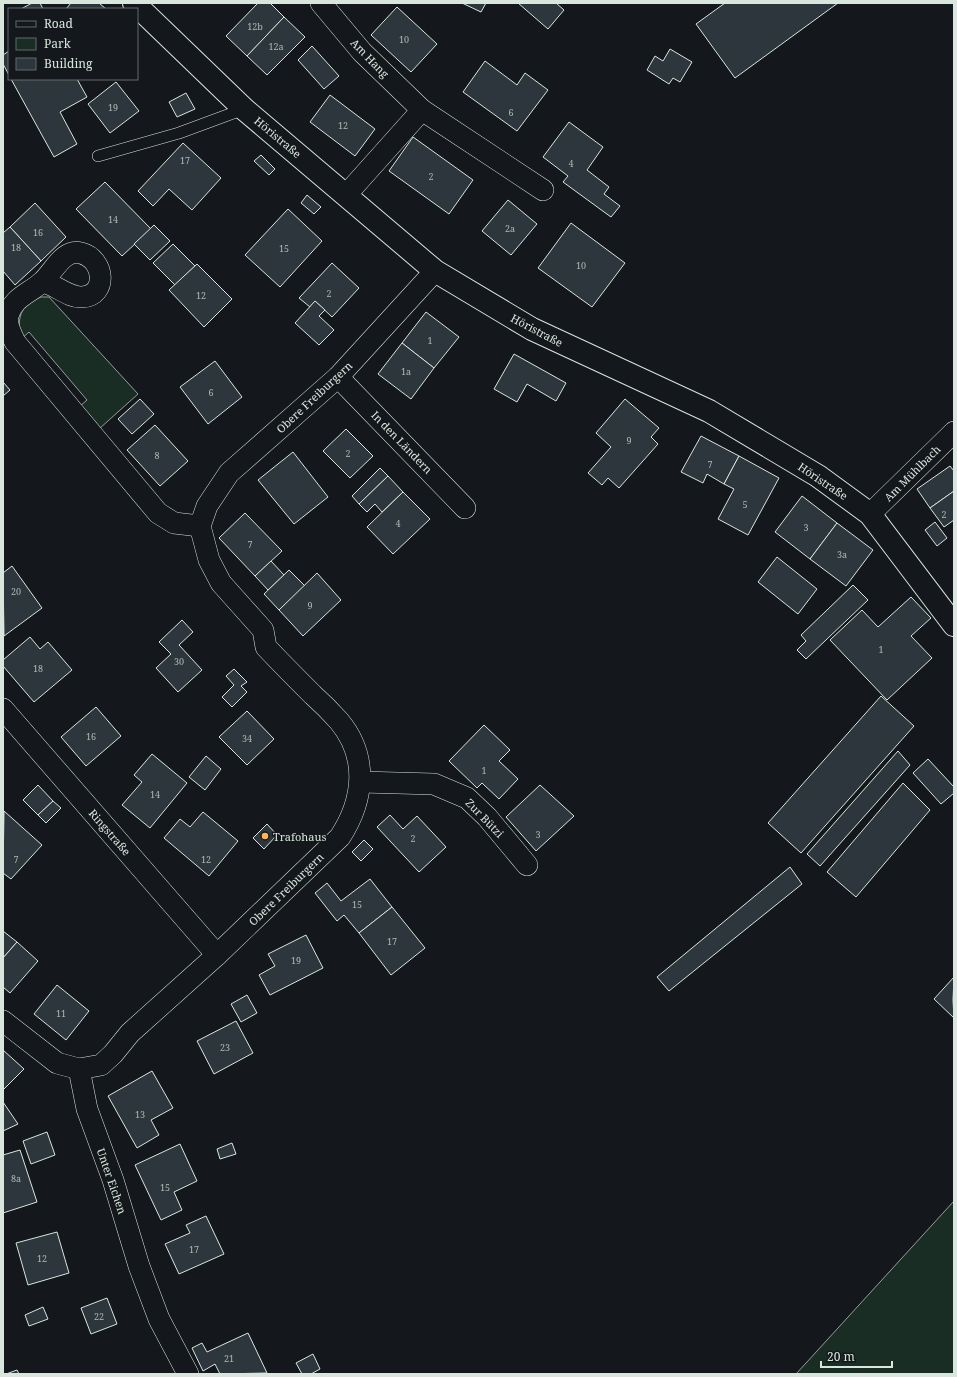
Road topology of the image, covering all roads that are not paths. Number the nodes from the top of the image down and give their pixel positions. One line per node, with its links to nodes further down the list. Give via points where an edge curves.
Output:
1 (134, 3): 3 (main road, Höristraße)
2 (322, 3): 4 (street, Am Hang, via 362,52)
3 (244, 108): 5 (lane, via 179,133); 7 (main road, Höristraße)
4 (422, 110): 6 (street, Am Hang); 7 (street)
5 (98, 156)
6 (543, 190)
7 (346, 196): 8 (main road, Höristraße)
8 (435, 271): 10 (street, Obere Freiburgern); 13 (main road, Höristraße, via 532,329 709,411 818,476)
9 (43, 282): 14 (street, via 18,299 10,311 8,327 15,342 158,513 174,523)
10 (338, 377): 12 (street, In den Ländern); 14 (street, Obere Freiburgern, via 229,473 207,506)
11 (954, 432): 13 (street, Am Mühlbach)
12 (465, 508)
13 (870, 514): 15 (main road, Höristraße)
14 (200, 526): 17 (street, Obere Freiburgern, via 209,560 221,583 263,630 266,647 339,721 352,740)
15 (954, 625)
16 (3, 710): 19 (street, Ringstraße)
17 (361, 782): 18 (street, Zur Bützi, via 434,784 467,798 487,817); 19 (street, Obere Freiburgern, via 351,820 340,837)
18 (527, 865)
19 (217, 955): 21 (street, Obere Freiburgern, via 130,1033 114,1054 101,1065)
20 (3, 1021): 21 (street, via 57,1063)
21 (79, 1069): 22 (street, Unter Eichen, via 87,1109 113,1180 139,1266 159,1319)
22 (188, 1374)

